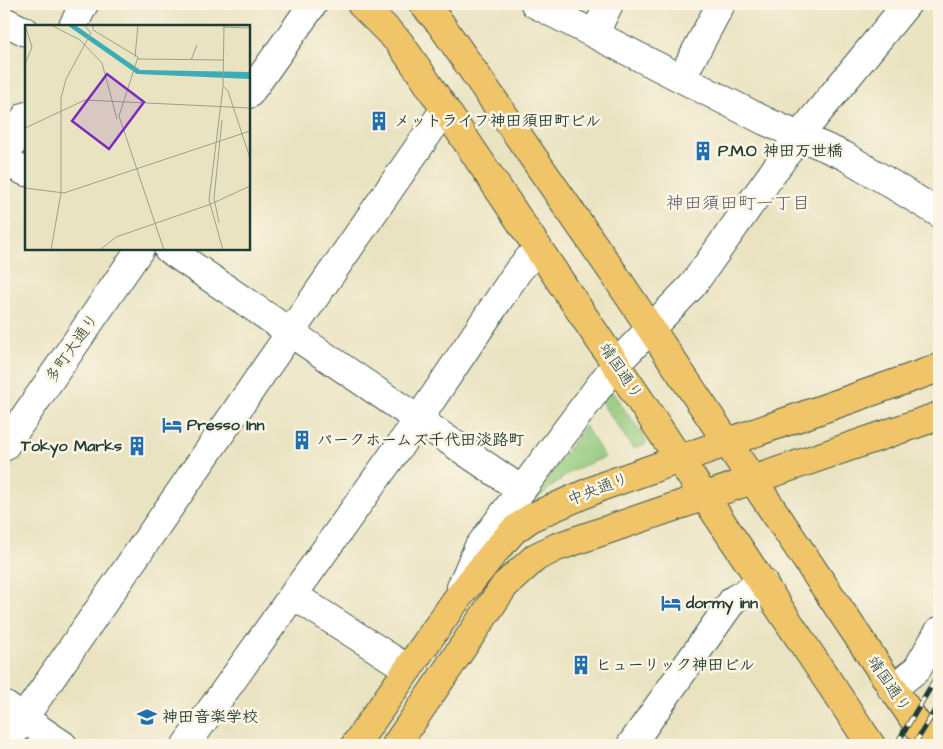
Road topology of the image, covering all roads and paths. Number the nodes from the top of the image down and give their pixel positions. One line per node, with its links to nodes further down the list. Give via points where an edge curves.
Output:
1 (84, 4): 10 (street)
2 (313, 4): 14 (street)
3 (361, 4): 15 (main road, 靖国通り, via 399,42)
4 (423, 4): 24 (main road, 靖国通り)
5 (535, 4): 12 (street)
6 (609, 4): 12 (street)
7 (721, 4): 13 (street)
8 (903, 5): 17 (street)
9 (4, 21): 11 (street)
10 (74, 25)
11 (25, 32)
12 (595, 33): 17 (street)
13 (689, 64)
14 (250, 93)
15 (445, 109): 21 (main road, 靖国通り); 25 (street)
16 (25, 118): 18 (street)
17 (799, 136): 20 (street, via 845,156); 24 (street, via 692,286)
18 (4, 160): 19 (street)
19 (25, 171)
20 (939, 212)
21 (538, 248): 26 (main road, 靖国通り); 29 (street, via 518,271)
22 (139, 250): 31 (street, 多町大通り)
23 (169, 250): 25 (street)
24 (650, 328): 26 (street); 30 (main road, 靖国通り)
25 (291, 332): 29 (street); 42 (street)
26 (616, 364): 32 (main road, 靖国通り); 34 (street)
27 (939, 368): 30 (main road, 中央通り)
28 (939, 416): 33 (main road)
29 (418, 420): 34 (street); 37 (street)
30 (727, 442): 32 (main road, 中央通り); 33 (main road, 靖国通り)
31 (4, 446)
32 (680, 459): 35 (main road, 靖国通り); 38 (main road, 中央通り, via 581,494 532,517 514,530)
33 (752, 480): 35 (main road); 41 (main road, 靖国通り)
34 (520, 489): 38 (street, via 478,548)
35 (705, 496): 36 (main road, 靖国通り); 47 (main road, via 557,547 530,561 505,585)
36 (763, 582): 48 (street, via 733,600); 49 (main road, 靖国通り)
37 (294, 595): 40 (street); 45 (street)
38 (456, 600): 40 (main road, 中央通り)
39 (939, 631): 41 (street, via 917,668)
40 (408, 669): 46 (main road, 中央通り)
41 (892, 689): 50 (main road, 靖国通り)
42 (13, 712): 43 (street); 44 (street)
43 (5, 745)
44 (63, 745)
45 (186, 745)
46 (355, 745)
47 (396, 745)
48 (631, 745)
49 (871, 745)
50 (930, 745)

